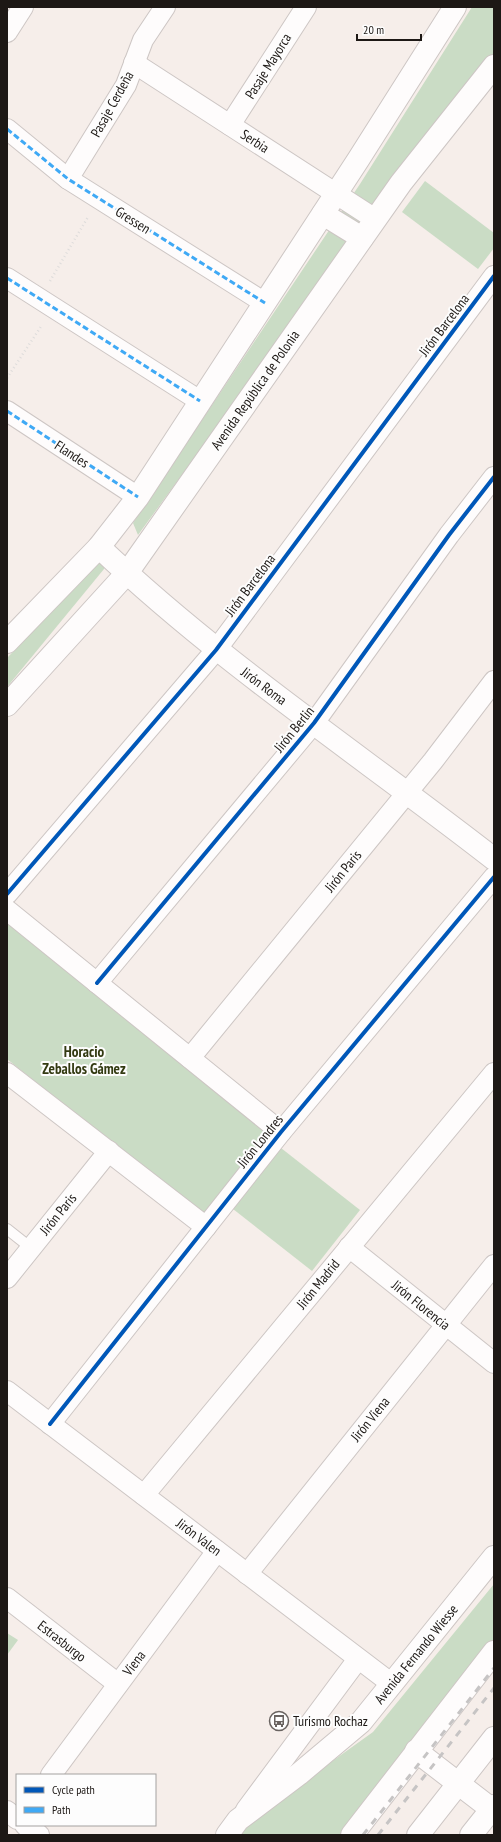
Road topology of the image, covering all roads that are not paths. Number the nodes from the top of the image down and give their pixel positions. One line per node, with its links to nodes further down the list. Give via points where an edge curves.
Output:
1 (23, 7): 5 (street)
2 (165, 7): 6 (street, Pasaje Cerdeña, via 143,40)
3 (306, 7): 8 (street, Pasaje Mayorca)
4 (455, 7): 11 (main road)
5 (7, 32)
6 (134, 63): 8 (street, Serbia); 10 (street, Pasaje Cerdeña, via 126,85)
7 (494, 66): 13 (main road, Avenida República de Polonia)
8 (230, 125): 11 (street, Serbia)
9 (7, 129): 10 (street, Gressen)
10 (68, 179): 17 (street, Gressen)
11 (336, 194): 12 (main road); 13 (street, Serbia)
12 (323, 214): 14 (main road); 17 (main road)
13 (375, 219): 14 (main road, Avenida República de Polonia)
14 (362, 238): 23 (main road, Avenida República de Polonia)
15 (494, 276): 25 (street, Jirón Barcelona)
16 (7, 278): 18 (street)
17 (264, 303): 18 (main road)
18 (200, 401): 21 (main road)
19 (7, 411): 21 (street, Flandes)
20 (494, 477): 28 (street, Jirón Berlin, via 448,535)
21 (138, 497): 22 (main road)
22 (99, 547): 23 (main road, Jirón Roma); 24 (main road)
23 (127, 573): 25 (main road, Jirón Roma); 27 (main road, Avenida República de Polonia)
24 (7, 642)
25 (216, 650): 28 (main road, Jirón Roma); 32 (street, Jirón Barcelona)
26 (494, 682): 29 (street, Jirón Paris)
27 (7, 705)
28 (314, 723): 29 (main road, Jirón Roma); 34 (street, Jirón Berlin)
29 (408, 792): 30 (main road, Jirón Roma); 35 (street, Jirón Paris)
30 (494, 859)
31 (494, 877): 38 (street, Jirón Londres)
32 (7, 894)
33 (7, 910): 34 (street)
34 (97, 984): 35 (street)
35 (190, 1058): 38 (street)
36 (7, 1073): 39 (street)
37 (494, 1073): 42 (street, Jirón Madrid)
38 (281, 1132): 40 (street, Jirón Londres)
39 (109, 1151): 40 (street); 43 (street, Jirón Paris)
40 (206, 1227): 49 (street, Jirón Londres)
41 (7, 1229): 43 (lane)
42 (349, 1247): 46 (street, Jirón Florencia); 50 (street, Jirón Madrid)
43 (31, 1248): 45 (street, Jirón Paris)
44 (494, 1265): 46 (street, Jirón Viena)
45 (7, 1278)
46 (446, 1324): 47 (street, Jirón Florencia); 53 (street, Jirón Viena)
47 (494, 1363)
48 (7, 1391): 49 (street, Jirón Valen)
49 (50, 1424): 50 (street, Jirón Valen)
50 (144, 1495): 51 (street, Jirón Valen)
51 (217, 1551): 53 (street, Jirón Valen); 57 (street, Viena)
52 (494, 1557): 58 (main road, Avenida Fernando Wiesse)
53 (247, 1574): 56 (street, Jirón Valen)
54 (7, 1598): 57 (street, Estrasburgo)
55 (494, 1652): 60 (main road)
56 (358, 1659): 58 (street, Jirón Valen); 67 (street, Avenida Fernando Wiesse)
57 (118, 1684): 61 (street, Viena)
58 (392, 1684): 67 (main road, Avenida Fernando Wiesse, via 361,1722)
59 (494, 1738): 62 (main road)
60 (416, 1751): 62 (main road); 69 (main road)
61 (52, 1774)
62 (458, 1784): 63 (main road); 70 (main road)
63 (493, 1809): 71 (main road)
64 (7, 1811): 65 (street)
65 (16, 1818)
66 (27, 1826): 68 (street)
67 (233, 1828)
68 (39, 1835)
69 (352, 1835)
70 (418, 1835)
71 (471, 1835)

